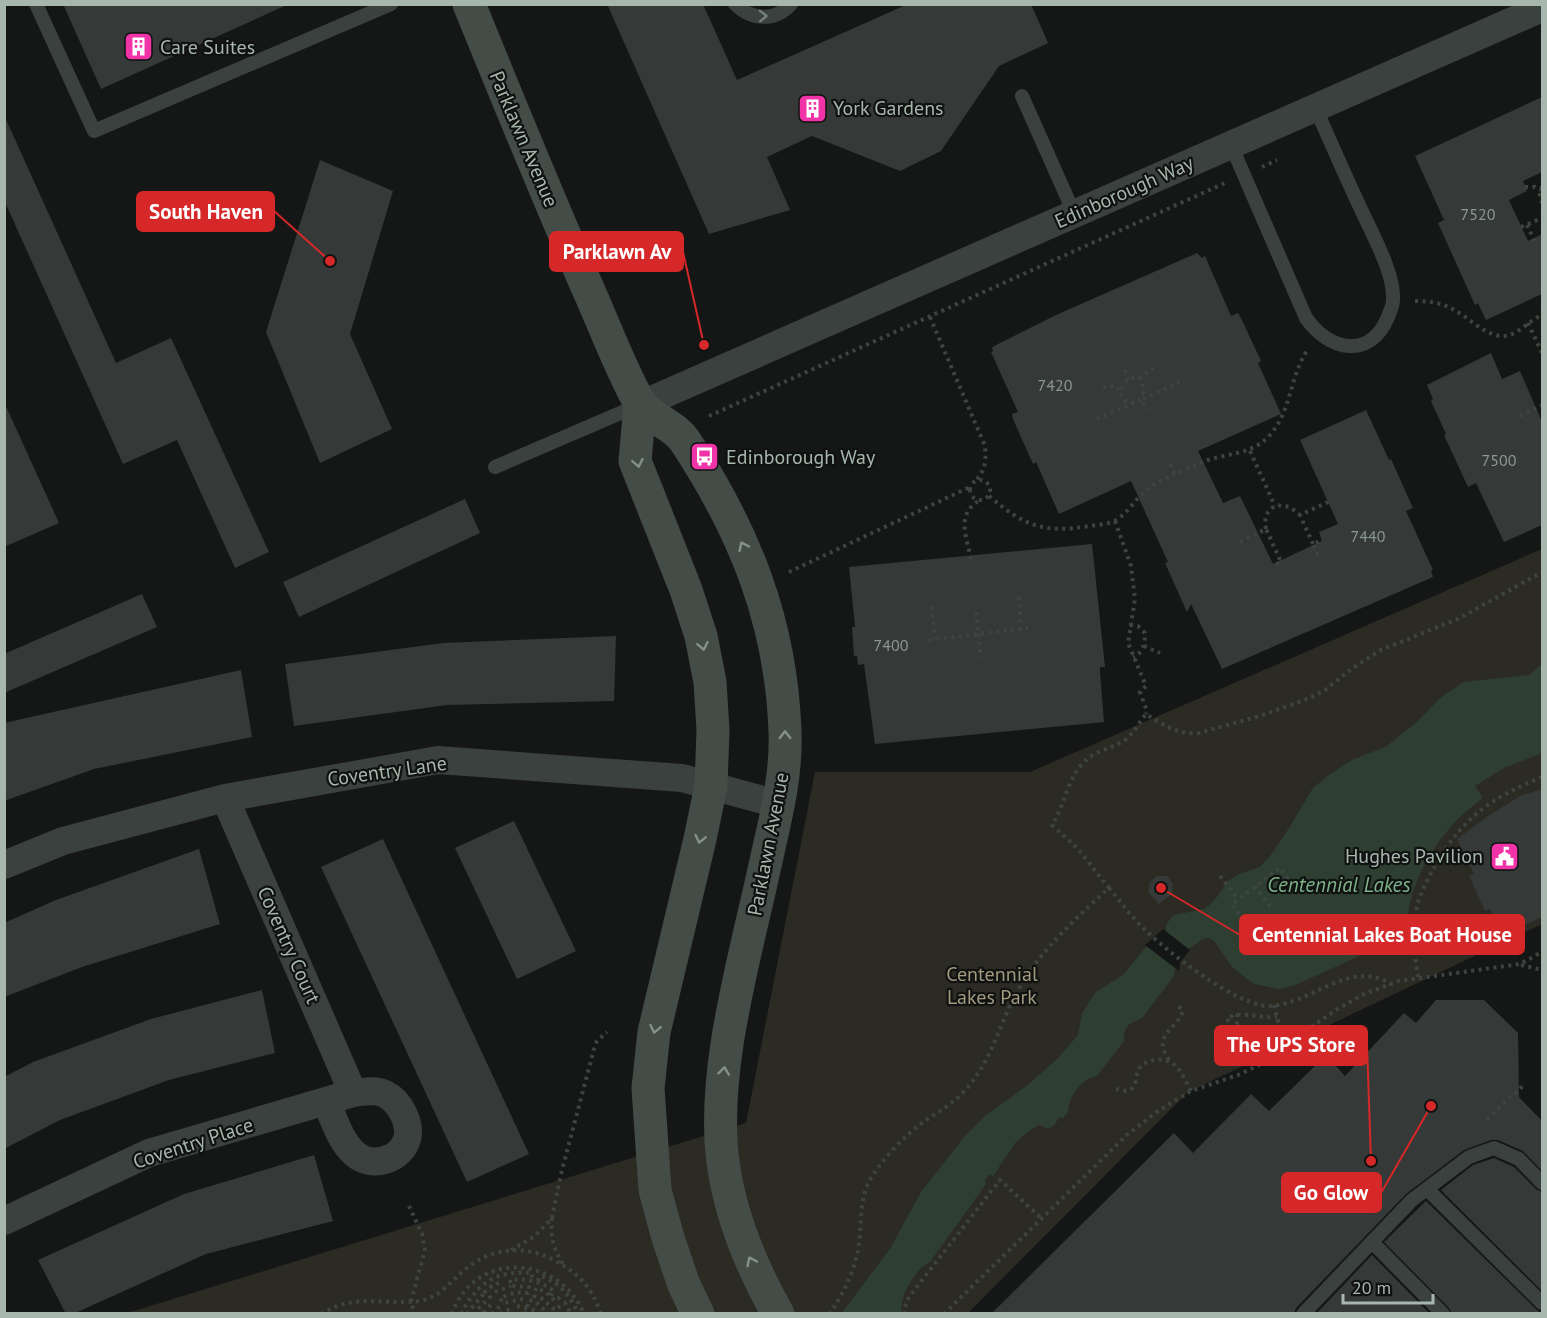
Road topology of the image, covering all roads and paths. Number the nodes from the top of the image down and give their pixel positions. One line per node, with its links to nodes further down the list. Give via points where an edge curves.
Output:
1 (36, 4): 2 (lane, via 94,131)
2 (391, 4)
3 (469, 4): 35 (street, Parklawn Avenue, via 541,182)
4 (735, 4): 5 (lane, one-way to 5, via 753,16 766,17)
5 (791, 4)
6 (1542, 8): 8 (street, Edinborough Way)
7 (1022, 96): 15 (lane)
8 (1316, 109): 9 (street, Edinborough Way); 20 (lane, via 1388,269)
9 (1231, 145): 11 (lane); 15 (street, Edinborough Way)
10 (1280, 158): 11 (path)
11 (1244, 175): 22 (path); 24 (lane, via 1306,318)
12 (1525, 187): 13 (path)
13 (1542, 188): 14 (path)
14 (1542, 203)
15 (1074, 213): 35 (street, Edinborough Way)
16 (1542, 218): 17 (path)
17 (1527, 225): 18 (path); 19 (path)
18 (1521, 227)
19 (1537, 246)
20 (1394, 298): 23 (path, via 1448,306 1502,336); 24 (lane, via 1384,327 1364,343 1342,345)
21 (1542, 315): 23 (path)
22 (930, 316): 38 (path); 45 (path, via 985,446 985,466)
23 (1528, 323): 25 (path)
24 (1321, 336): 41 (path, via 1296,370 1281,421 1270,436)
25 (1542, 353)
26 (1156, 366): 29 (path)
27 (1125, 370): 28 (path)
28 (1128, 380): 29 (path); 32 (path)
29 (1140, 380): 33 (path, via 1144,385)
30 (1185, 380): 33 (path)
31 (1103, 387): 32 (path, via 1116,386)
32 (1120, 392): 34 (path, via 1125,401)
33 (1142, 399): 34 (path); 37 (path)
34 (1134, 403): 40 (path)
35 (640, 405): 43 (lane); 77 (street, Parklawn Avenue, one-way to 77, via 635,461 689,599 710,682); 79 (street, Parklawn Avenue, one-way to 35, via 786,734 774,634 762,591 744,547 683,437)
36 (1542, 405): 39 (path)
37 (1146, 410)
38 (709, 416)
39 (1520, 416)
40 (1097, 419)
41 (1250, 451): 44 (path, via 1215,458); 50 (path)
42 (1170, 464): 44 (path)
43 (495, 466)
44 (1175, 475): 52 (path, via 1145,491)
45 (975, 481): 46 (path); 47 (path, via 981,479 989,485)
46 (970, 486): 48 (path, via 971,496); 60 (path)
47 (988, 496): 48 (path); 52 (path, via 1023,522 1042,528)
48 (980, 500): 58 (path, via 969,510 964,525)
49 (1328, 502): 51 (path)
50 (1275, 506): 51 (path, via 1283,504); 53 (path, via 1265,518)
51 (1300, 515): 56 (path)
52 (1115, 521): 65 (path, via 1134,589)
53 (1266, 529): 55 (path); 59 (path, via 1281,562)
54 (1323, 540): 56 (path)
55 (1240, 542)
56 (1313, 544): 57 (path)
57 (1318, 555)
58 (971, 559)
59 (1273, 566)
60 (789, 572)
61 (1542, 572): 75 (path, via 1460,618 1381,650 1325,690 1295,705 1188,734 1170,729)
62 (1018, 597): 67 (path)
63 (932, 607): 69 (path)
64 (976, 612): 68 (path)
65 (1130, 625): 71 (path, via 1143,630); 73 (path, via 1128,643)
66 (1029, 628): 67 (path)
67 (1021, 629): 68 (path)
68 (978, 634): 69 (path); 74 (path)
69 (935, 639): 70 (path)
70 (929, 640)
71 (1144, 646): 72 (path); 73 (path)
72 (1160, 653)
73 (1133, 657): 75 (path, via 1146,686 1140,693)
74 (981, 658)
75 (1146, 714): 83 (path, via 1125,740 1084,762 1072,778 1052,825 1077,848)
76 (1542, 777): 91 (path, via 1512,789 1477,812 1445,849 1422,891 1416,912 1414,952)
77 (711, 786): 78 (street, Coventry Lane, via 682,778 438,760); 79 (street, Coventry Lane); 148 (street, Parklawn Avenue, one-way to 148, via 654,1032 648,1088 655,1190 684,1285)
78 (225, 798): 80 (street, Coventry Lane, via 63,841); 103 (street, Coventry Court)
79 (778, 804): 149 (street, Parklawn Avenue, one-way to 79, via 749,1257 732,1210 722,1160 721,1099 729,1032)
80 (4, 866)
81 (1220, 876): 85 (path)
82 (1255, 886): 84 (path, via 1280,868); 85 (path); 86 (path)
83 (1109, 888): 93 (path, via 1149,933 1192,967 1234,995 1259,1005); 150 (path, via 1027,975 972,1083 915,1129 874,1173 864,1195 859,1245 851,1273)
84 (1297, 890)
85 (1238, 899): 87 (path, via 1232,904)
86 (1272, 909)
87 (1248, 926)
88 (1542, 952): 89 (path)
89 (1520, 964): 90 (path); 91 (path)
90 (1542, 970)
91 (1418, 977): 92 (path)
92 (1391, 984): 93 (path, via 1382,978 1362,976); 98 (path, via 1336,1010 1308,1029)
93 (1274, 1005): 96 (path)
94 (1178, 1006): 99 (path, via 1183,1010 1181,1019 1164,1037 1165,1052)
95 (1237, 1014): 96 (path)
96 (1277, 1017): 98 (path)
97 (607, 1032): 109 (path, via 594,1048)
98 (1286, 1052): 102 (path, via 1238,1075)
99 (1171, 1062): 101 (path, via 1145,1063 1131,1089); 102 (path)
100 (1523, 1086): 105 (path)
101 (1116, 1089)
102 (1191, 1091): 110 (path, via 1127,1135)
103 (353, 1093): 104 (street, Coventry Place); 104 (street, via 373,1090 386,1094 400,1107 408,1126 406,1142 396,1154 383,1161 367,1162 355,1154 343,1139)
104 (326, 1101): 111 (street, Coventry Place, via 149,1153)
105 (1487, 1119)
106 (1542, 1183): 107 (lane, via 1519,1159 1494,1148 1469,1157)
107 (1427, 1189): 112 (lane); 128 (lane)
108 (409, 1206): 124 (path, via 425,1250)
109 (552, 1218): 113 (path, via 535,1236); 114 (path, via 554,1249)
110 (1042, 1219): 151 (path, via 1000,1180 909,1297); 152 (path)
111 (4, 1221)
112 (1371, 1242): 127 (lane); 155 (lane)
113 (509, 1250): 114 (path, via 541,1254); 124 (path, via 478,1261 435,1296)
114 (564, 1266): 147 (path, via 586,1285)
115 (504, 1281): 119 (path)
116 (532, 1281): 117 (path); 118 (path, via 510,1280); 137 (path, via 532,1273 498,1275 474,1292)
117 (538, 1281): 121 (path, via 554,1290); 145 (path, via 540,1276 550,1279 574,1302)
118 (511, 1286): 120 (path); 126 (path, via 529,1287 528,1293 509,1293 500,1298)
119 (485, 1292): 132 (path, via 490,1297); 138 (path)
120 (495, 1292)
121 (550, 1296): 122 (path, via 555,1301); 144 (path, via 536,1288 534,1296 555,1310 565,1303)
122 (560, 1297)
123 (522, 1299): 126 (path)
124 (411, 1300): 134 (path, via 358,1301); 135 (path)
125 (493, 1302): 133 (path)
126 (503, 1303): 139 (path)
127 (1313, 1303): 153 (lane); 154 (lane)
128 (1542, 1303)
129 (517, 1306): 131 (path)
130 (512, 1308): 140 (path)
131 (526, 1308): 141 (path); 142 (path); 143 (path, via 529,1300)
132 (477, 1311): 133 (path)
133 (483, 1313)
134 (321, 1314)
135 (417, 1314)
136 (452, 1314): 146 (path, via 477,1280 492,1271 511,1267 538,1270 554,1278 575,1296)
137 (461, 1314)
138 (467, 1314)
139 (492, 1314)
140 (500, 1314)
141 (525, 1314)
142 (539, 1314)
143 (548, 1314)
144 (571, 1314)
145 (578, 1314)
146 (584, 1314)
147 (601, 1314)
148 (698, 1314)
149 (778, 1314)
150 (829, 1314)
151 (905, 1314)
152 (944, 1314)
153 (1303, 1314)
154 (1323, 1314)
155 (1443, 1314)

